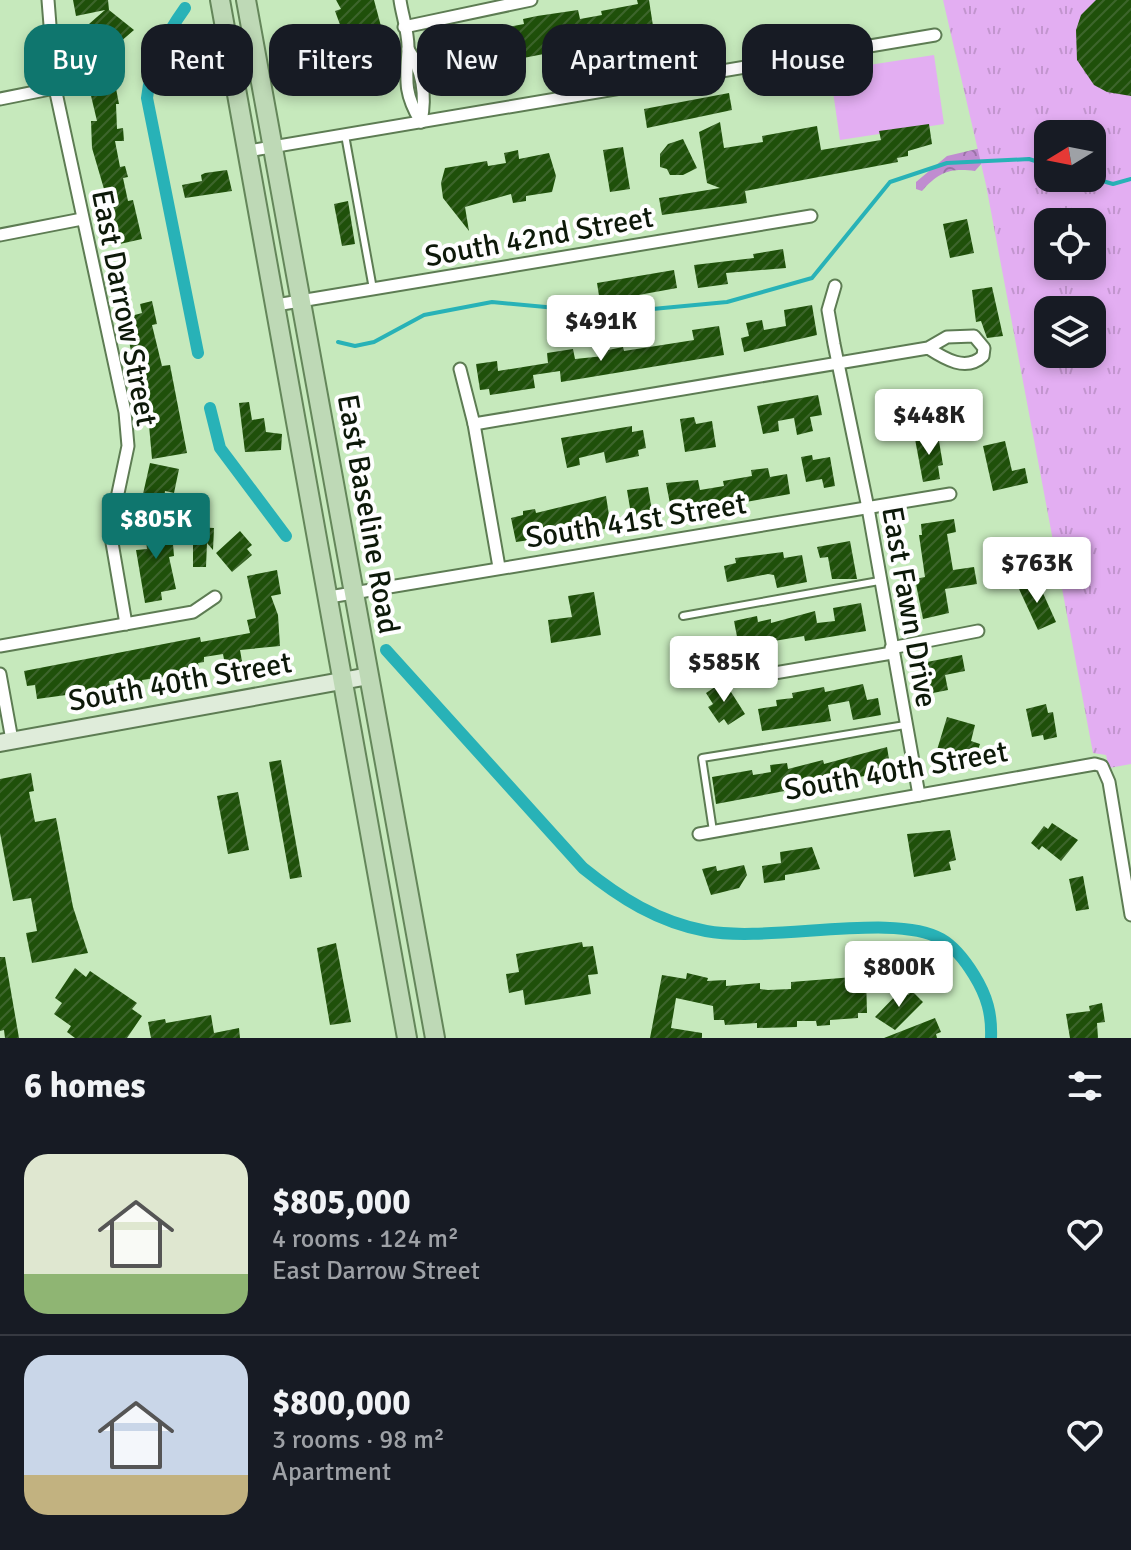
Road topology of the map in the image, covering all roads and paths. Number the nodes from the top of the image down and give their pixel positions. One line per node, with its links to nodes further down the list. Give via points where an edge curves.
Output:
1 (48, 0): 6 (street, East Darrow Street)
2 (220, 0): 20 (main road, East Baseline Road)
3 (246, 0): 19 (main road, East Baseline Road)
4 (400, 0): 7 (street)
5 (531, 0): 7 (street)
6 (50, 24)
7 (404, 27): 9 (street)
8 (935, 35): 17 (street)
9 (408, 49): 10 (street); 12 (street)
10 (417, 68)
11 (417, 72): 12 (street)
12 (405, 74): 17 (street, via 411,105)
13 (24, 94): 16 (street)
14 (57, 96): 22 (street, East Darrow Street)
15 (423, 96): 17 (street)
16 (0, 99)
17 (421, 122): 18 (street)
18 (345, 135): 19 (street); 25 (lane)
19 (273, 147): 20 (street); 26 (main road, East Baseline Road)
20 (248, 151): 27 (main road, East Baseline Road)
21 (811, 216): 25 (street, South 42nd Street)
22 (82, 219): 23 (street); 40 (street, East Darrow Street, via 125,412 128,446 110,531)
23 (0, 235)
24 (835, 286): 29 (street, East Fawn Drive, via 828,310)
25 (373, 289): 26 (street, South 42nd Street)
26 (302, 301): 27 (street, South 42nd Street); 36 (main road, East Baseline Road)
27 (276, 305): 38 (main road, East Baseline Road)
28 (928, 348): 29 (street)
29 (838, 363): 31 (street); 33 (street, East Fawn Drive)
30 (460, 369): 31 (street)
31 (474, 424): 34 (street)
32 (950, 494): 33 (street, South 41st Street)
33 (868, 508): 34 (street, South 41st Street); 35 (street, East Fawn Drive)
34 (499, 567): 36 (street, South 41st Street)
35 (879, 581): 39 (lane); 43 (street, East Fawn Drive)
36 (353, 593): 38 (street, South 41st Street); 45 (main road, East Baseline Road)
37 (215, 597): 40 (street, via 193,612)
38 (329, 597): 47 (main road, East Baseline Road)
39 (683, 616)
40 (126, 624): 42 (street)
41 (978, 631): 43 (street)
42 (0, 646)
43 (892, 651): 46 (street); 48 (street, East Fawn Drive)
44 (0, 674): 49 (street)
45 (369, 676): 47 (main road, South 40th Street); 54 (main road, East Baseline Road)
46 (757, 676)
47 (344, 681): 49 (main road, South 40th Street); 55 (main road, East Baseline Road)
48 (905, 725): 50 (street, East Fawn Drive); 51 (lane, via 702,758)
49 (6, 742)
50 (919, 795): 51 (street, South 40th Street); 53 (street, South 40th Street, via 1102,766)
51 (714, 831): 52 (street, South 40th Street)
52 (699, 834)
53 (1131, 915)
54 (413, 918): 55 (main road); 57 (main road, East Baseline Road)
55 (387, 920): 56 (main road, East Baseline Road)
56 (407, 1038)
57 (435, 1038)

